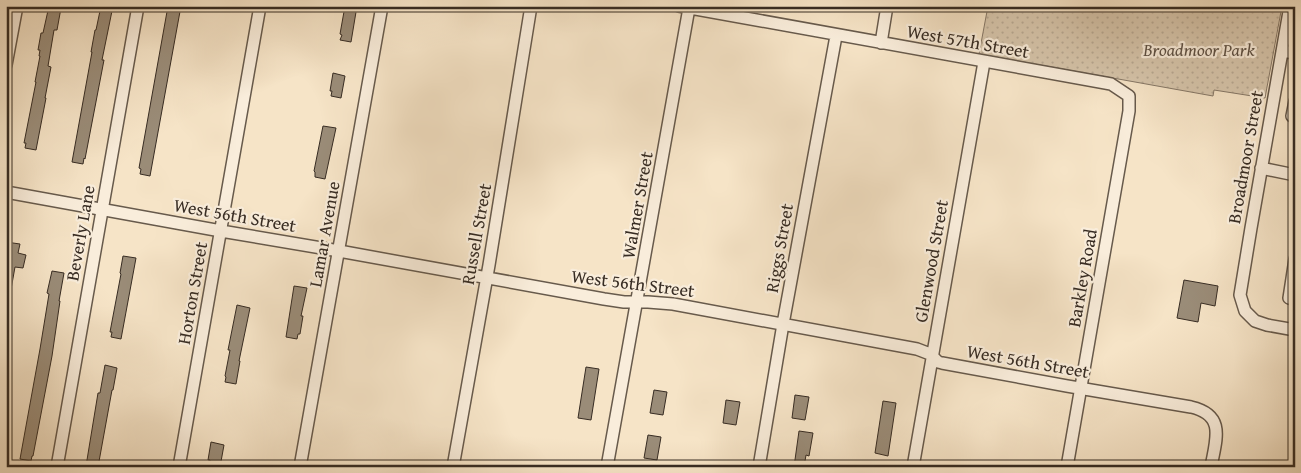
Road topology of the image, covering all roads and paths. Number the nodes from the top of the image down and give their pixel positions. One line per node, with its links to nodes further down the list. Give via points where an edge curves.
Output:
1 (17, 6): 16 (street)
2 (138, 6): 23 (street, Beverly Lane)
3 (260, 6): 24 (street, Horton Street)
4 (382, 6): 25 (street, Lamar Avenue)
5 (531, 6): 27 (street, Russell Street)
6 (887, 6): 12 (street)
7 (1290, 6): 10 (street, Broadmoor Street)
8 (684, 7): 9 (street, West 57th Street); 29 (street, Walmer Street)
9 (709, 9): 11 (street, West 57th Street)
10 (1291, 23): 13 (street, Broadmoor Street)
11 (836, 36): 12 (street, West 57th Street); 30 (street, Riggs Street)
12 (881, 43): 15 (street, West 57th Street)
13 (1282, 51): 14 (street); 20 (street, Broadmoor Street)
14 (1295, 53)
15 (984, 62): 17 (street, West 57th Street, via 1110,84); 32 (street, Glenwood Street)
16 (6, 65)
17 (1129, 96): 33 (street, Barkley Road)
18 (1295, 101): 19 (street, via 1292,116)
19 (1295, 116)
20 (1261, 168): 21 (street); 31 (street, Broadmoor Street, via 1240,293 1242,303 1253,320)
21 (1295, 176)
22 (6, 192): 23 (street, West 56th Street)
23 (102, 210): 24 (street, West 56th Street); 34 (street, Beverly Lane)
24 (220, 231): 25 (street, West 56th Street); 35 (street, Horton Street)
25 (339, 251): 27 (street, West 56th Street); 36 (street, Lamar Avenue)
26 (1295, 259): 28 (street, via 1289,298)
27 (486, 279): 29 (street, West 56th Street, via 620,302); 37 (street, Russell Street)
28 (1295, 299)
29 (637, 302): 30 (street, West 56th Street, via 668,303); 38 (street, Walmer Street)
30 (784, 324): 32 (street, West 56th Street, via 917,349); 39 (street, Riggs Street)
31 (1295, 330)
32 (932, 356): 33 (street, West 56th Street, via 942,363); 40 (street, Glenwood Street)
33 (1080, 388): 41 (street, Barkley Road); 42 (street, West 56th Street, via 1199,409 1208,414 1216,432)
34 (57, 467)
35 (179, 467)
36 (300, 467)
37 (453, 467)
38 (608, 467)
39 (759, 467)
40 (914, 467)
41 (1067, 467)
42 (1211, 467)

